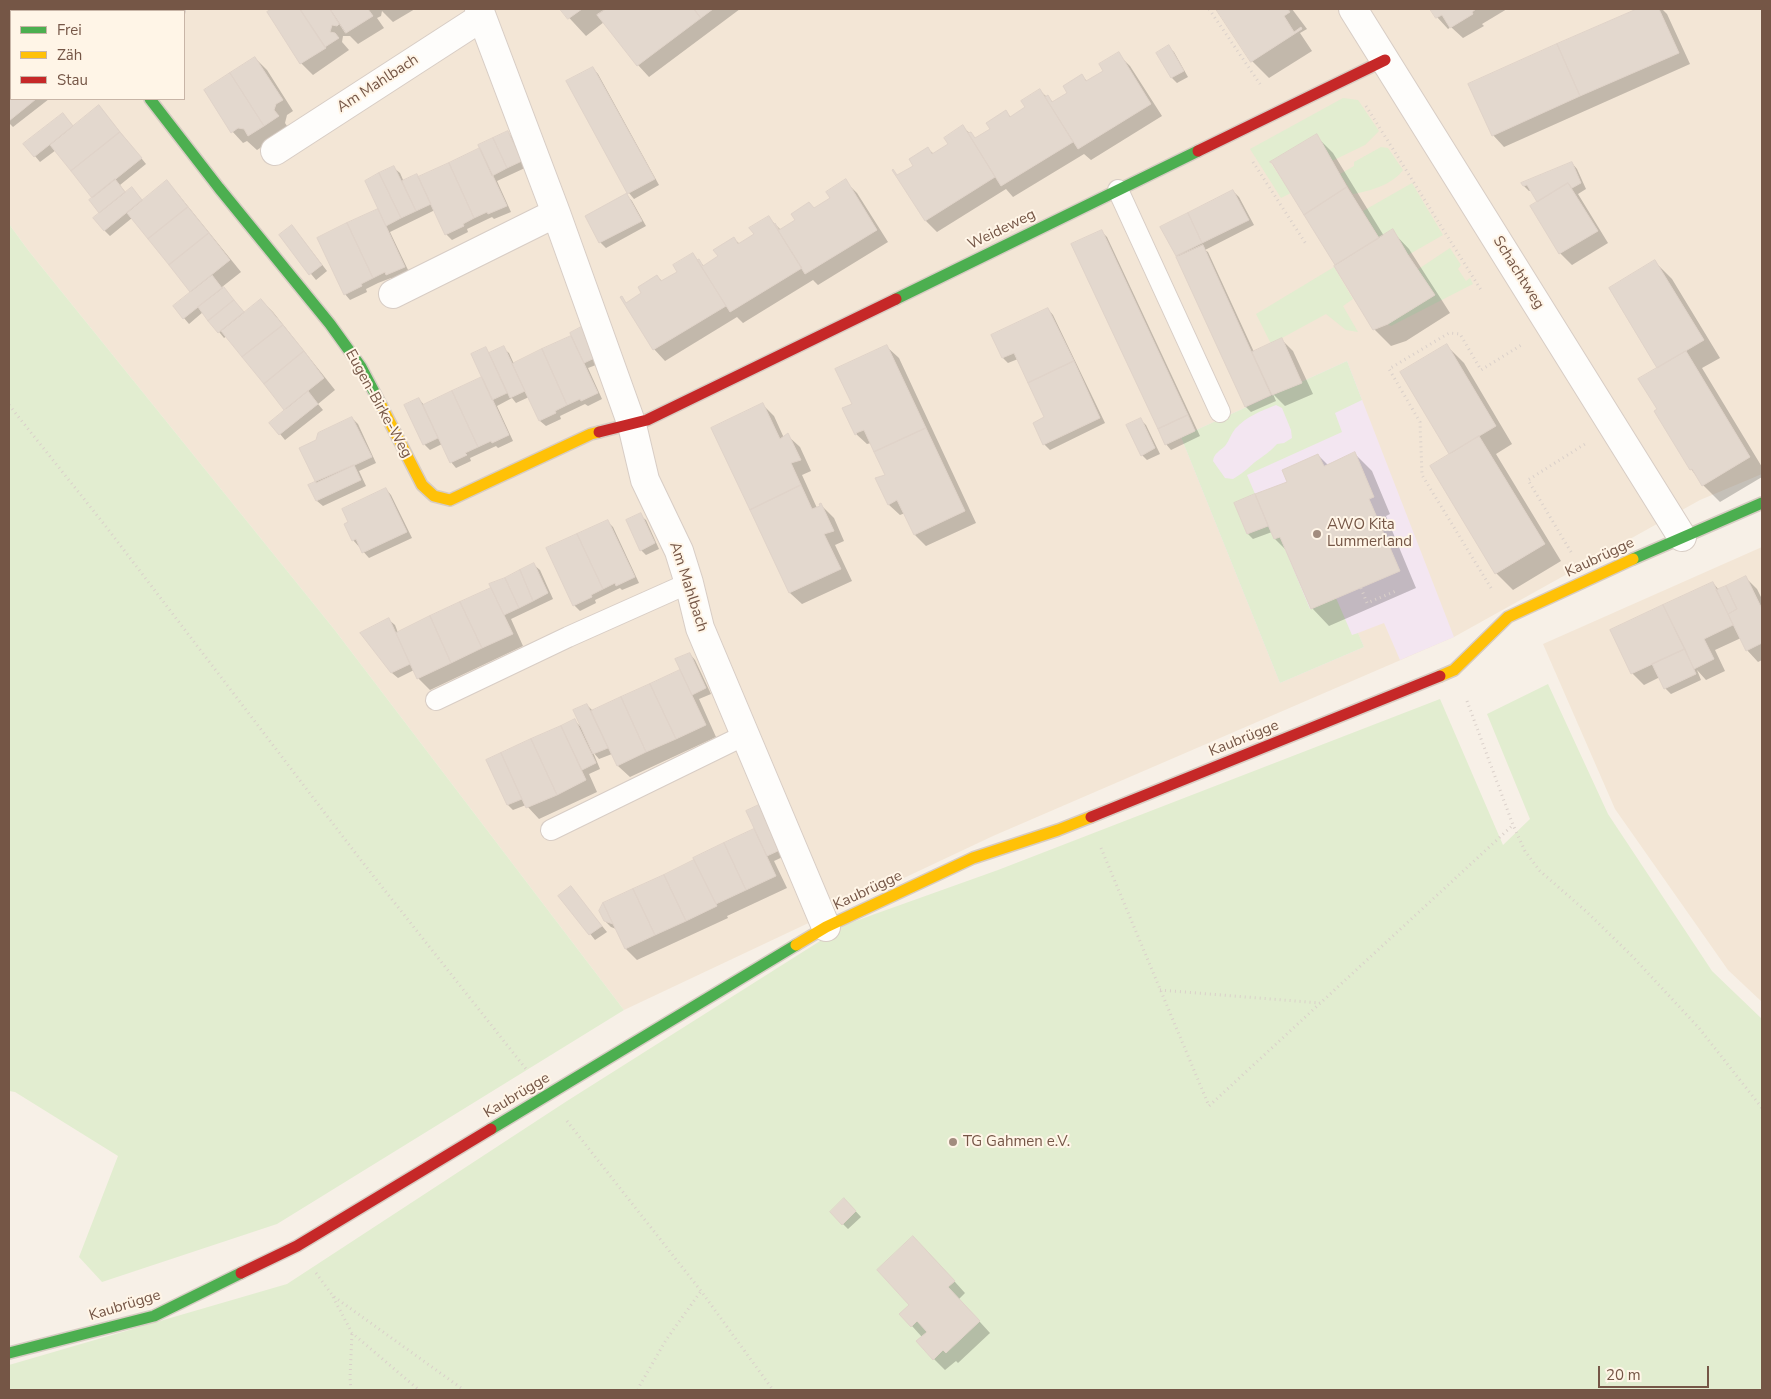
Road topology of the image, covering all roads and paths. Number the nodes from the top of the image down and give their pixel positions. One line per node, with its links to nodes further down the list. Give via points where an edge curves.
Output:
1 (1209, 9): 7 (path)
2 (1353, 9): 4 (street, Schachtweg)
3 (480, 13): 9 (street, Am Mahlbach); 11 (street, Am Mahlbach)
4 (1385, 60): 5 (street, Weideweg); 15 (street, Schachtweg)
5 (1349, 78): 7 (street, Weideweg); 13 (path)
6 (151, 100): 18 (street, Eugen-Birke-Weg, via 356,360 429,493 439,499 450,500 592,434)
7 (1279, 112): 8 (street, Weideweg)
8 (1234, 134): 10 (street, Weideweg); 12 (path)
9 (275, 151)
10 (1118, 190): 17 (lane); 18 (street, Weideweg)
11 (556, 214): 14 (street); 18 (street, Am Mahlbach)
12 (1306, 244)
13 (1481, 290)
14 (393, 294)
15 (1551, 327): 19 (street, Schachtweg); 26 (path, via 1481,370 1460,334 1448,333 1388,369 1420,422 1422,475)
16 (9, 404): 36 (path, via 360,859)
17 (1220, 412)
18 (632, 425): 23 (street, Am Mahlbach, via 645,480 679,551)
19 (1613, 426): 21 (street, Schachtweg); 22 (path, via 1528,480)
20 (1762, 503): 21 (street, Kaubrügge)
21 (1682, 537): 22 (street, Kaubrügge)
22 (1588, 580): 26 (street, Kaubrügge)
23 (689, 583): 28 (lane); 29 (street, Am Mahlbach, via 700,628)
24 (1361, 588): 25 (path, via 1368,604)
25 (1396, 591)
26 (1508, 617): 27 (street, Kaubrügge)
27 (1454, 670): 30 (street, Kaubrügge); 31 (path)
28 (436, 700)
29 (745, 735): 32 (lane); 33 (street, Am Mahlbach)
30 (1088, 818): 33 (street, Kaubrügge, via 973,858); 34 (path)
31 (1513, 825): 35 (path); 37 (path, via 1525,851 1540,871 1633,957 1700,1028)
32 (551, 830)
33 (826, 927): 36 (street, Kaubrügge)
34 (1160, 990): 35 (path); 35 (path, via 1209,1106)
35 (1321, 1003)
36 (547, 1095): 38 (street, Kaubrügge); 39 (path)
37 (1762, 1108)
38 (297, 1246): 40 (path); 42 (street, Kaubrügge, via 154,1316)
39 (701, 1291): 46 (path, via 666,1340); 47 (path)
40 (333, 1296): 41 (path); 45 (path)
41 (352, 1333): 43 (path); 44 (path)
42 (9, 1353)
43 (351, 1390)
44 (419, 1390)
45 (464, 1390)
46 (638, 1390)
47 (773, 1390)

